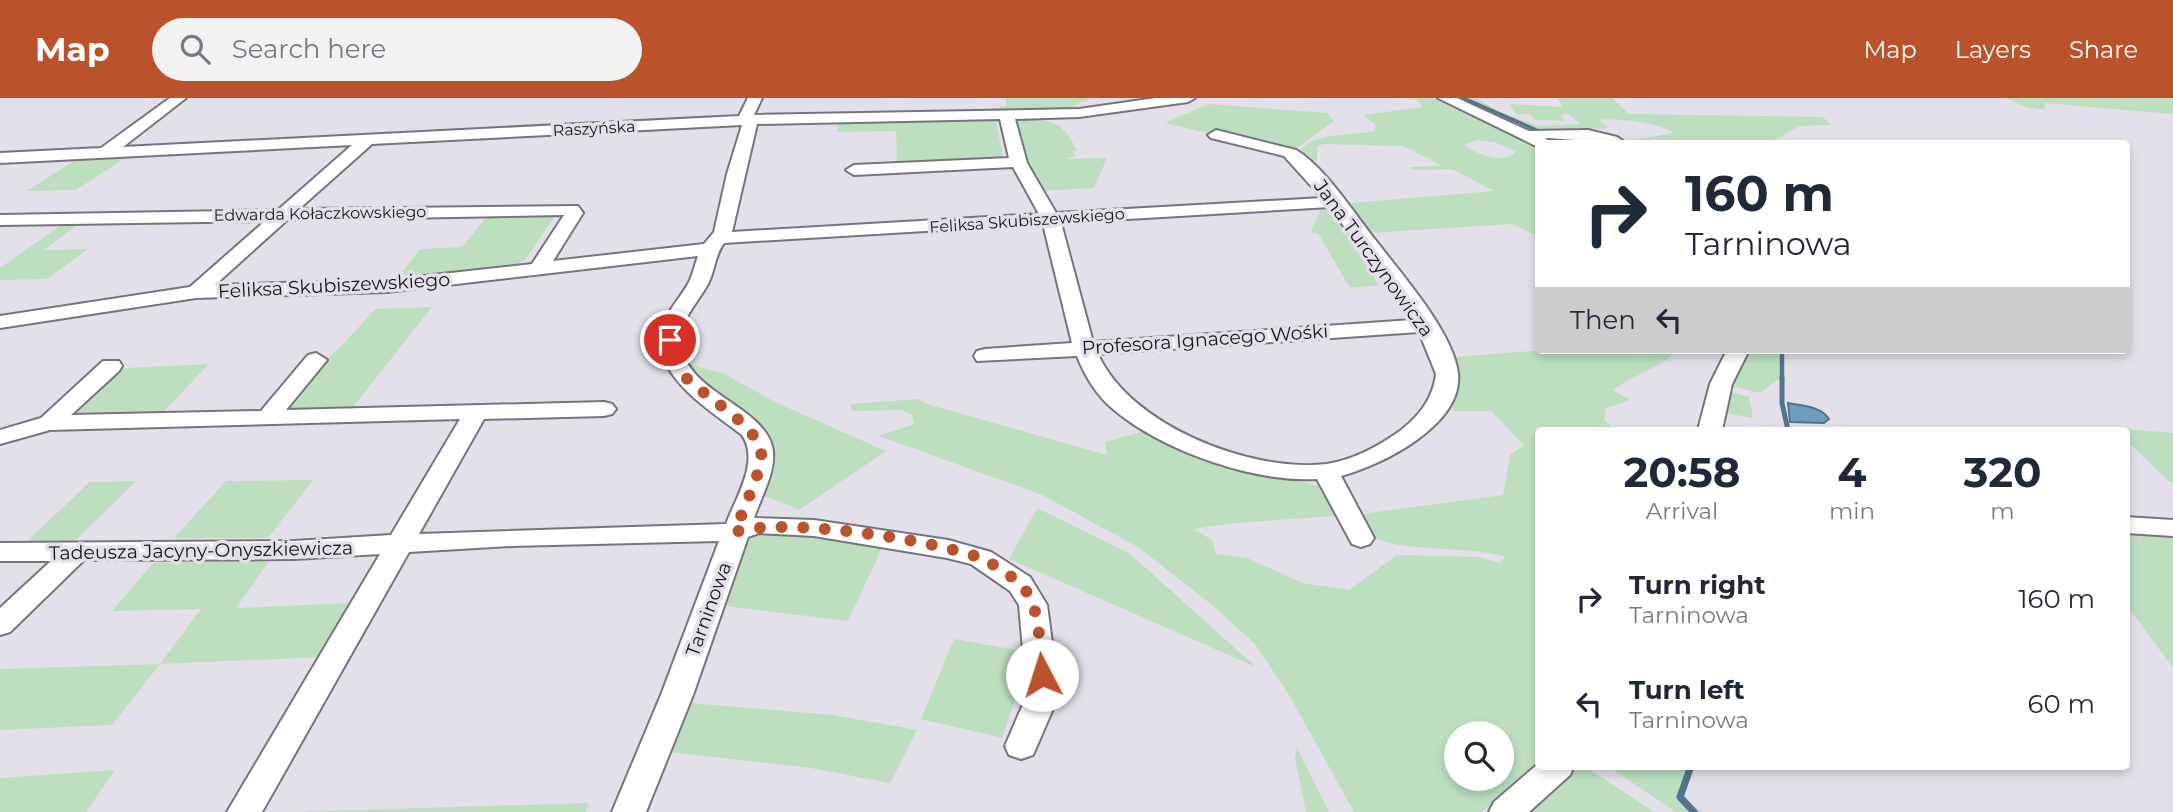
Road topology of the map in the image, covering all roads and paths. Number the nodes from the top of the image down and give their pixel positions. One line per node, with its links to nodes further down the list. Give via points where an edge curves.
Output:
1 (179, 98): 11 (street)
2 (1188, 98): 5 (street, Raszyńska, via 1113,110)
3 (1445, 98): 7 (street)
4 (751, 109): 5 (street, Raszyńska); 8 (street, Raszyńska); 19 (street, Tarninowa)
5 (1003, 115): 13 (street, Jana Turczynowicza)
6 (1216, 135): 15 (street, Jana Turczynowicza, via 1290,153)
7 (1528, 136): 9 (street); 10 (street, via 1562,134)
8 (368, 139): 11 (street, Raszyńska); 16 (street)
9 (1536, 140)
10 (1596, 140)
11 (106, 152): 12 (street, Raszyńska)
12 (0, 158)
13 (1019, 162): 14 (street); 17 (street, Jana Turczynowicza)
14 (854, 170)
15 (1335, 202): 17 (street, Feliksa Skubiszewskiego); 23 (street, Jana Turczynowicza)
16 (285, 214): 18 (street, Edwarda Kołaczkowskiego); 20 (street, Edwarda Kołaczkowskiego, via 572,210); 21 (street)
17 (1049, 218): 19 (street, Feliksa Skubiszewskiego); 24 (street, Jana Turczynowicza)
18 (0, 220)
19 (715, 244): 20 (street, Feliksa Skubiszewskiego); 38 (street, Tarninowa, via 670,340 680,370 760,444 762,460)
20 (539, 268): 21 (street, Feliksa Skubiszewskiego, via 387,286)
21 (196, 292): 22 (street, Feliksa Skubiszewskiego)
22 (0, 322)
23 (1425, 325): 24 (street, Profesora Ignacego Wośki); 35 (street, Jana Turczynowicza, via 1443,356 1447,375 1443,395 1421,426 1389,450)
24 (1084, 348): 26 (street, Profesora Ignacego Wośki); 35 (street, Jana Turczynowicza, via 1103,385 1136,417 1156,428 1255,465)
25 (1736, 354): 33 (street, via 1721,384)
26 (985, 356)
27 (316, 360): 31 (street)
28 (111, 366): 32 (street)
29 (604, 409): 30 (street)
30 (476, 412): 31 (street); 40 (street)
31 (267, 418): 32 (street)
32 (49, 423): 34 (street)
33 (1711, 427)
34 (0, 437)
35 (1326, 472): 39 (street)
36 (2130, 525): 37 (street)
37 (2173, 528)
38 (735, 532): 40 (street, Tadeusza Jacyny-Onyszkiewicza); 44 (street, Tadeusza Jacyny-Onyszkiewicza, via 758,525 814,527 948,549 981,558 1020,584 1033,605 1044,695); 47 (street, Tarninowa)
39 (1361, 538)
40 (401, 543): 42 (street, Tadeusza Jacyny-Onyszkiewicza, via 294,550); 46 (street)
41 (0, 552): 42 (street, Tadeusza Jacyny-Onyszkiewicza)
42 (75, 553): 43 (street)
43 (0, 625)
44 (1021, 746)
45 (1554, 770): 48 (street)
46 (244, 812)
47 (629, 812)
48 (1507, 812)

